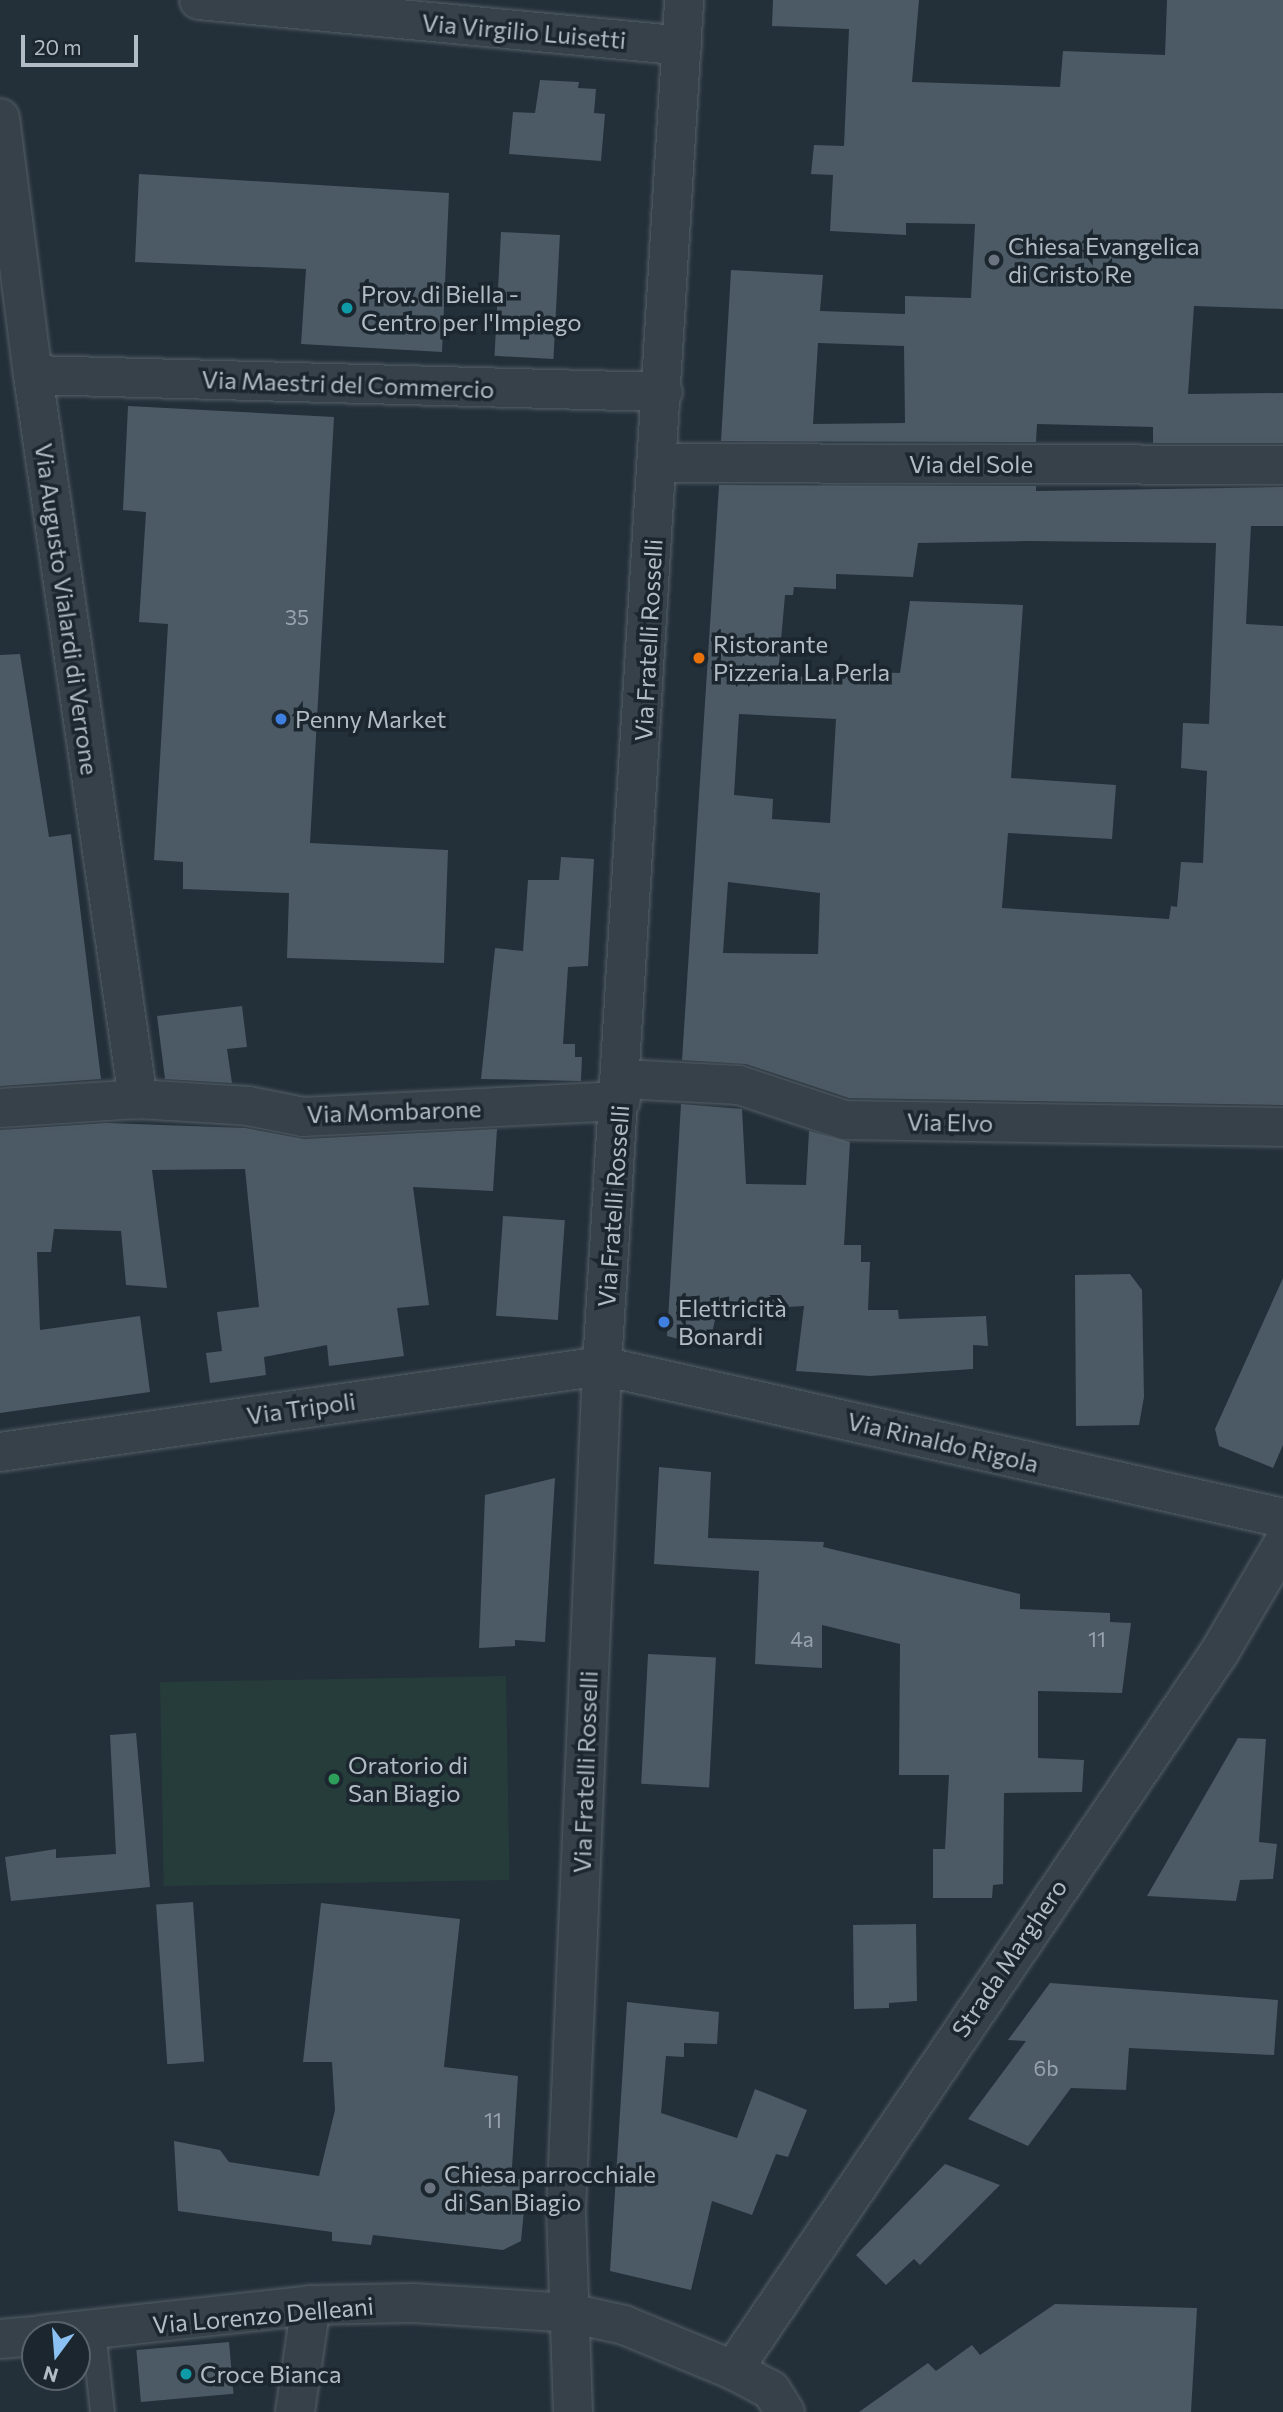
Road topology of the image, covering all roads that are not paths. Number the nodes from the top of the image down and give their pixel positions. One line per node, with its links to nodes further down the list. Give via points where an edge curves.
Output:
1 (199, 0): 3 (street, Via Virgilio Luisetti)
2 (684, 0): 3 (street, Via Fratelli Rosselli)
3 (682, 46): 7 (street, Via Fratelli Rosselli)
4 (0, 118): 5 (street, Via Augusto Vialardi di Verrone)
5 (11, 293): 6 (street, Via Augusto Vialardi di Verrone)
6 (33, 375): 7 (street, Via Maestri del Commercio); 11 (street, Via Augusto Vialardi di Verrone)
7 (663, 392): 8 (street, Via Fratelli Rosselli)
8 (659, 463): 9 (street, Via del Sole); 10 (street, Via Fratelli Rosselli)
9 (1283, 465)
10 (621, 1090): 11 (street, Via Mombarone, via 303,1117 248,1106); 13 (street, Via Elvo, via 739,1085 845,1120); 14 (street, Via Fratelli Rosselli)
11 (138, 1098): 12 (street, Via Mombarone)
12 (0, 1108)
13 (1283, 1127)
14 (602, 1366): 15 (street, Via Tripoli); 16 (street, Via Rinaldo Rigola); 19 (street, Via Fratelli Rosselli, via 566,2212)
15 (0, 1452)
16 (1283, 1518)
17 (1283, 1544): 23 (street, Strada Marghero, via 1219,1653)
18 (311, 2305): 19 (street, Via Lorenzo Delleani, via 412,2303); 20 (street, Via Lorenzo Delleani); 25 (street)
19 (570, 2313): 23 (street, Via Lorenzo Delleani, via 624,2325); 26 (street, Via Fratelli Rosselli)
20 (93, 2330): 24 (lane)
21 (21, 2337): 22 (street)
22 (0, 2339)
23 (733, 2370): 27 (street, Via Lorenzo Delleani, via 771,2390)
24 (102, 2412)
25 (295, 2412)
26 (573, 2412)
27 (785, 2412)

